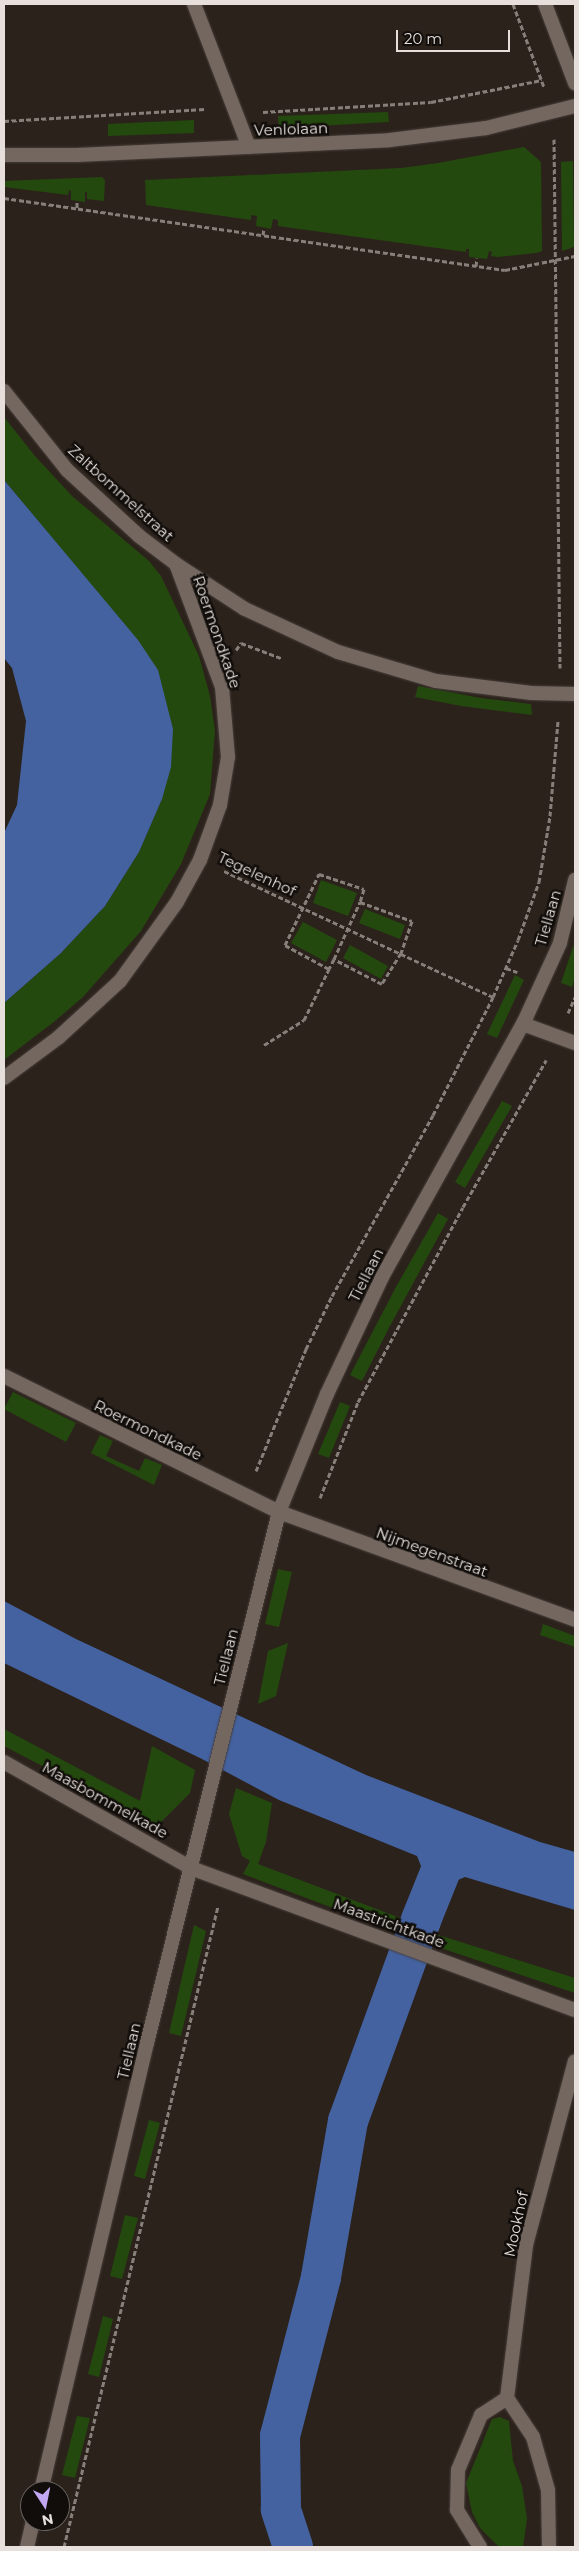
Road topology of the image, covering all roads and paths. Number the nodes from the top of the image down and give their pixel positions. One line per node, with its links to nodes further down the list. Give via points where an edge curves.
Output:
1 (194, 4): 7 (street)
2 (513, 4): 5 (path)
3 (545, 4): 4 (street)
4 (573, 77): 5 (path)
5 (542, 80): 7 (path, via 431,102 266,112); 8 (path)
6 (575, 106): 8 (street, Venlolaan)
7 (234, 107): 9 (path); 10 (street)
8 (554, 111): 10 (street, Venlolaan, via 486,128 390,140); 19 (path)
9 (4, 121)
10 (249, 147): 11 (street, Venlolaan)
11 (4, 155)
12 (4, 198): 14 (path)
13 (77, 201): 14 (path)
14 (77, 208): 16 (path)
15 (264, 228): 16 (path)
16 (263, 235): 20 (path)
17 (575, 256): 19 (path)
18 (477, 258): 20 (path)
19 (553, 261): 20 (path, via 505,270); 25 (path)
20 (476, 266)
21 (4, 391): 22 (street, Zaltbommelstraat, via 67,470 139,536)
22 (176, 564): 25 (street, Zaltbommelstraat, via 245,609 338,652 436,681); 30 (street, Roermondkade, via 222,687 228,758 220,805)
23 (233, 656): 24 (path, via 241,643)
24 (285, 660)
25 (560, 694): 26 (street, Zaltbommelstraat); 28 (path)
26 (575, 694)
27 (549, 722): 28 (path)
28 (558, 722): 29 (path); 38 (path, via 550,816 539,882)
29 (567, 722)
30 (200, 860): 33 (path, Tegelenhof); 43 (street, Roermondkade, via 177,902 120,981 59,1037)
31 (575, 880): 39 (street, Tiellaan, via 560,943)
32 (360, 902): 33 (path, Tegelenhof, via 364,889 319,874); 34 (path); 35 (path, via 412,921)
33 (304, 908): 34 (path, Tegelenhof); 37 (path, Tegelenhof, via 285,945)
34 (349, 929): 35 (path, Tegelenhof); 36 (path)
35 (401, 953): 36 (path, via 382,984); 38 (path, Tegelenhof)
36 (334, 959): 37 (path)
37 (329, 969): 41 (path, via 304,1020)
38 (493, 997): 45 (path, via 433,1115 332,1296 282,1402)
39 (523, 1024): 40 (street); 47 (street, Tiellaan, via 382,1277 327,1394)
40 (575, 1043)
41 (264, 1045)
42 (548, 1057): 46 (path, via 358,1402)
43 (4, 1078)
44 (4, 1376): 47 (street, Roermondkade)
45 (254, 1476)
46 (318, 1504)
47 (279, 1512): 48 (street, Nijmegenstraat); 50 (street, Tiellaan)
48 (575, 1620)
49 (4, 1762): 50 (street, Maasbommelkade)
50 (191, 1868): 51 (street, Maastrichtkade); 55 (street, Tiellaan)
51 (224, 1879): 52 (street, Maastrichtkade); 58 (path)
52 (575, 2010)
53 (575, 2060): 54 (street, Mookhof, via 526,2245)
54 (507, 2398): 59 (street, via 481,2415 458,2470 457,2510); 60 (street, via 533,2438 548,2490)
55 (43, 2481)
56 (31, 2531): 57 (street)
57 (27, 2547)
58 (64, 2547)
59 (480, 2547)
60 (550, 2547)

